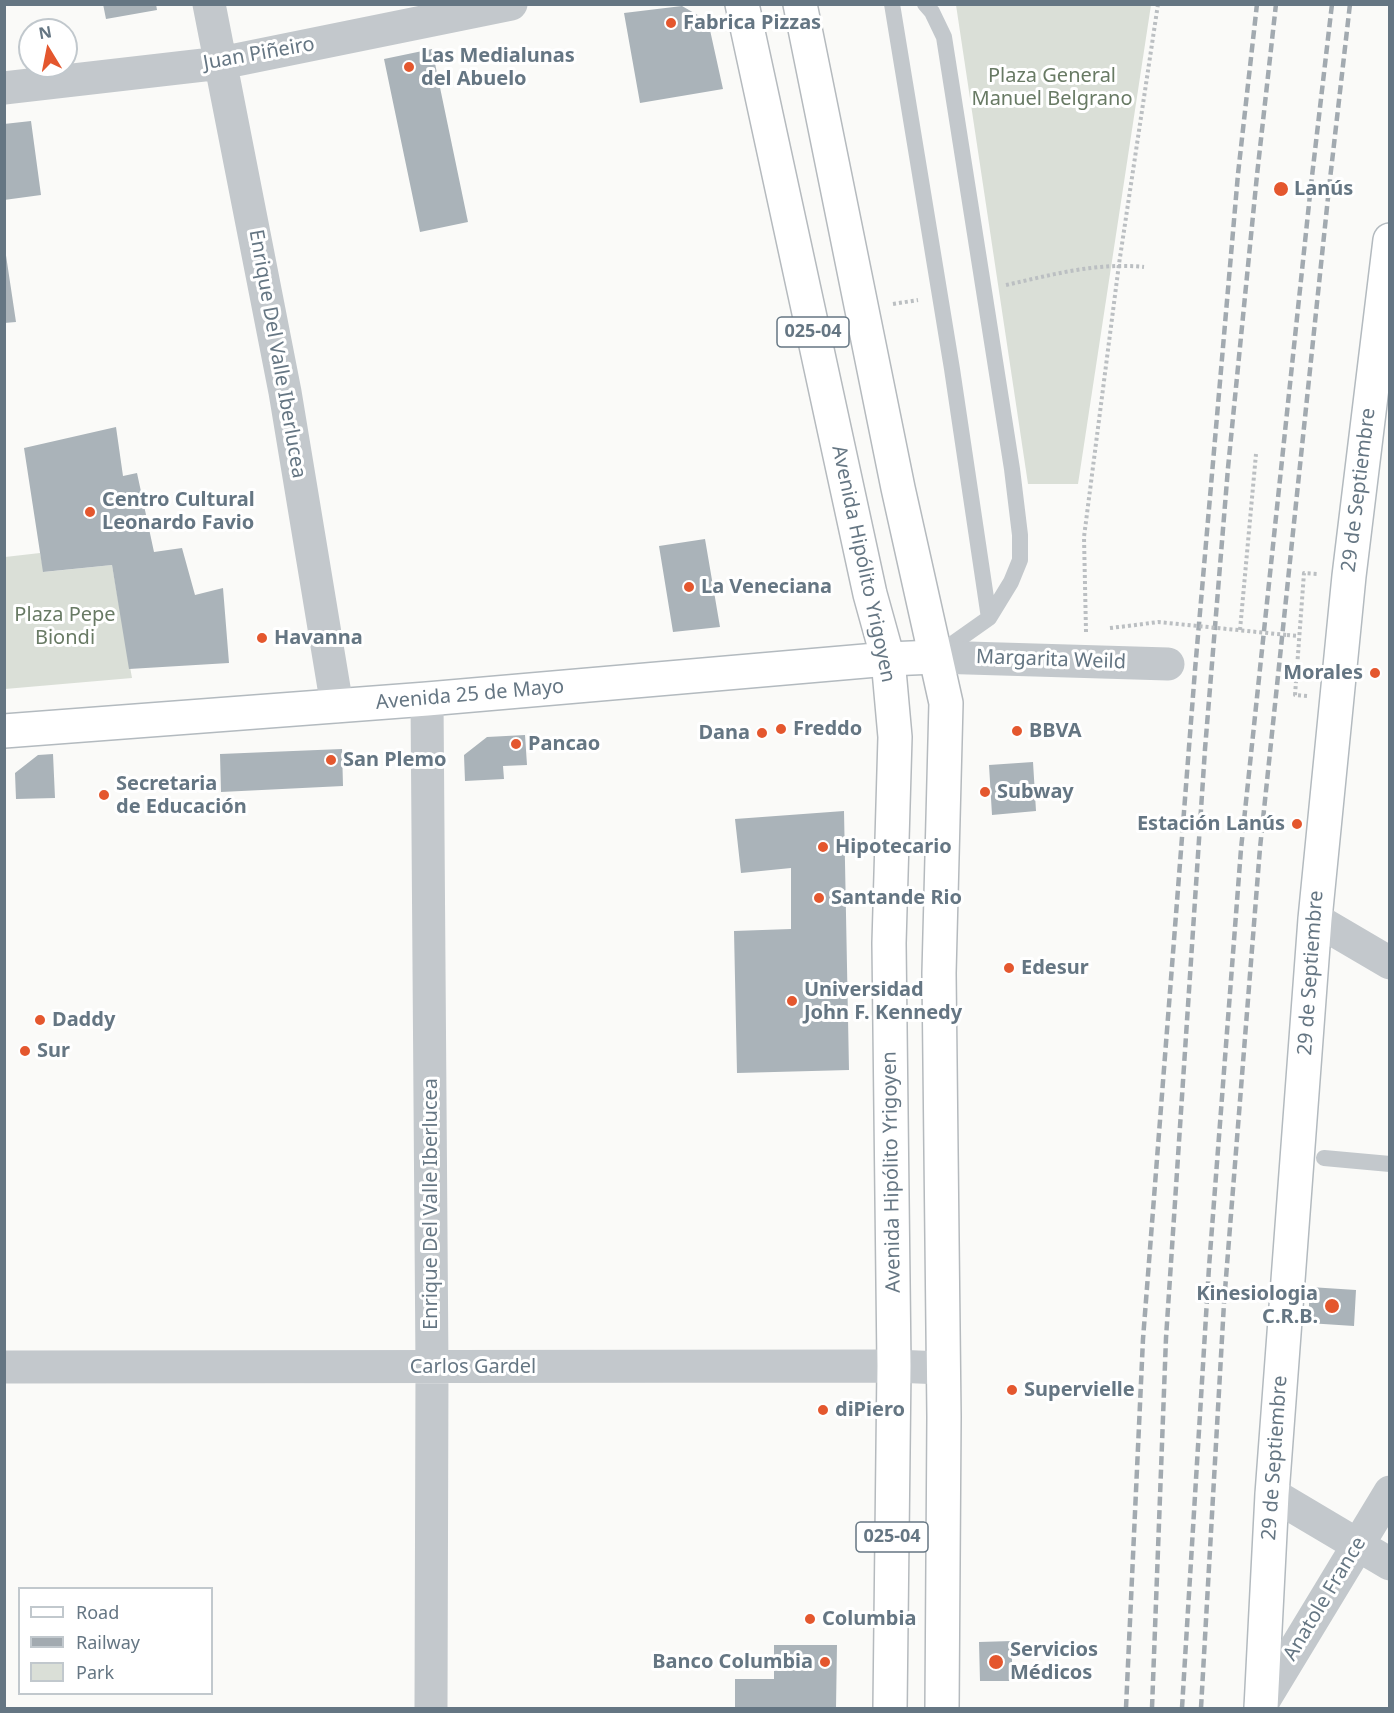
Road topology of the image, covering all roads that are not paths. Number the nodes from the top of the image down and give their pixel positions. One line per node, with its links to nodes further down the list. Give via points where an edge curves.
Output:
1 (209, 4): 7 (street, Enrique Del Valle Iberlucea)
2 (511, 4): 7 (street, Juan Piñeiro)
3 (742, 4): 13 (main road, Avenida Hipólito Yrigoyen / 025-04, via 867,582)
4 (800, 4): 12 (main road, 025-04)
5 (892, 4): 11 (lane)
6 (925, 4): 11 (lane, via 944,37 1020,535 1020,560)
7 (221, 63): 8 (street, Juan Piñeiro); 16 (street, Enrique Del Valle Iberlucea, via 285,392)
8 (4, 88)
9 (1389, 240): 10 (main road, 29 de Septiembre)
10 (1383, 353): 18 (main road, 29 de Septiembre, via 1349,576)
11 (989, 618): 12 (lane)
12 (935, 657): 13 (main road, Avenida 25 de Mayo); 14 (street, Margarita Weild); 25 (main road, 025-04, via 946,703 939,973)
13 (888, 659): 15 (main road, Avenida 25 de Mayo); 22 (main road, Avenida Hipólito Yrigoyen / 025-04, via 895,737 889,943)
14 (1168, 664)
15 (427, 699): 16 (main road, Avenida 25 de Mayo); 24 (street, Enrique Del Valle Iberlucea)
16 (337, 706): 17 (main road, Avenida 25 de Mayo)
17 (4, 731)
18 (1315, 919): 19 (street); 27 (main road, 29 de Septiembre)
19 (1389, 963)
20 (1324, 1158): 21 (lane)
21 (1389, 1164)
22 (894, 1366): 24 (street, Carlos Gardel); 25 (street, Carlos Gardel); 32 (main road, Avenida Hipólito Yrigoyen / 025-04)
23 (4, 1367): 24 (street, Carlos Gardel)
24 (432, 1367): 31 (street, Enrique Del Valle Iberlucea)
25 (942, 1368): 33 (main road, 025-04)
26 (1389, 1492): 28 (street, Anatole France)
27 (1272, 1494): 28 (street); 30 (main road, 29 de Septiembre)
28 (1358, 1545): 29 (street); 30 (street, Anatole France)
29 (1389, 1564)
30 (1261, 1707)
31 (431, 1708)
32 (890, 1708)
33 (942, 1708)

